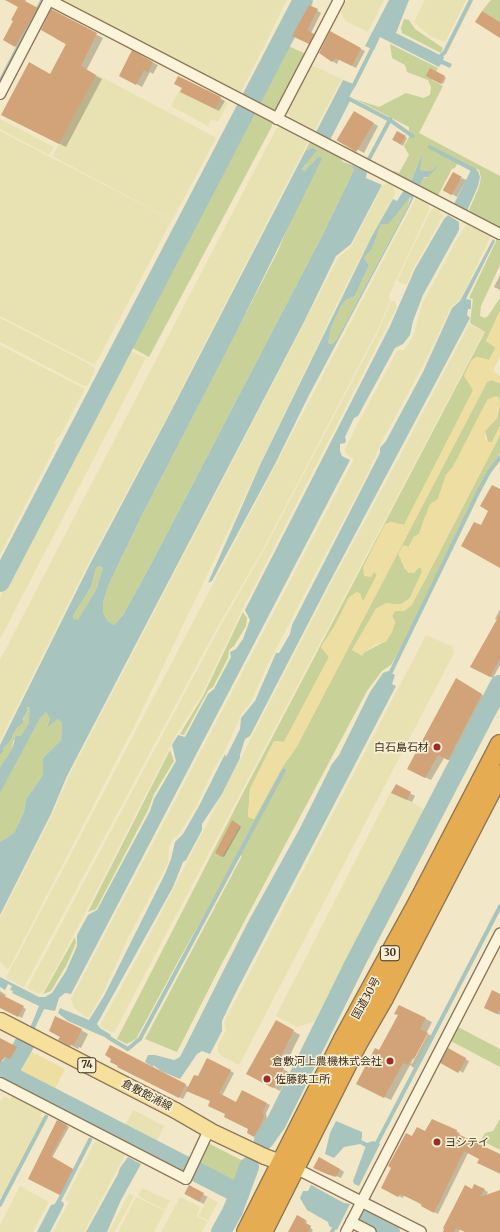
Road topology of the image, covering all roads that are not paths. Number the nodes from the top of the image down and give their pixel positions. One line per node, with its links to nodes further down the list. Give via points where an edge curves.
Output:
1 (49, 0): 3 (street); 4 (street)
2 (339, 0): 4 (street)
3 (0, 94)
4 (277, 119): 5 (street)
5 (500, 234)
6 (500, 744): 12 (highway, 国道30号 / 30, via 343,1040)
7 (500, 774): 12 (highway, 国道30号 / 30, via 384,998)
8 (500, 933): 13 (street)
9 (0, 1020): 11 (main road, 倉敷飽浦線 / 74)
10 (0, 1083): 11 (street, via 186,1179)
11 (209, 1130): 12 (main road, 倉敷飽浦線 / 74)
12 (288, 1165): 13 (street); 15 (highway, 国道30号 / 30); 16 (highway, 国道30号 / 30)
13 (362, 1200): 14 (street); 19 (street)
14 (351, 1222): 17 (street); 18 (street)
15 (246, 1232)
16 (263, 1232)
17 (346, 1232)
18 (371, 1232)
19 (420, 1232)

